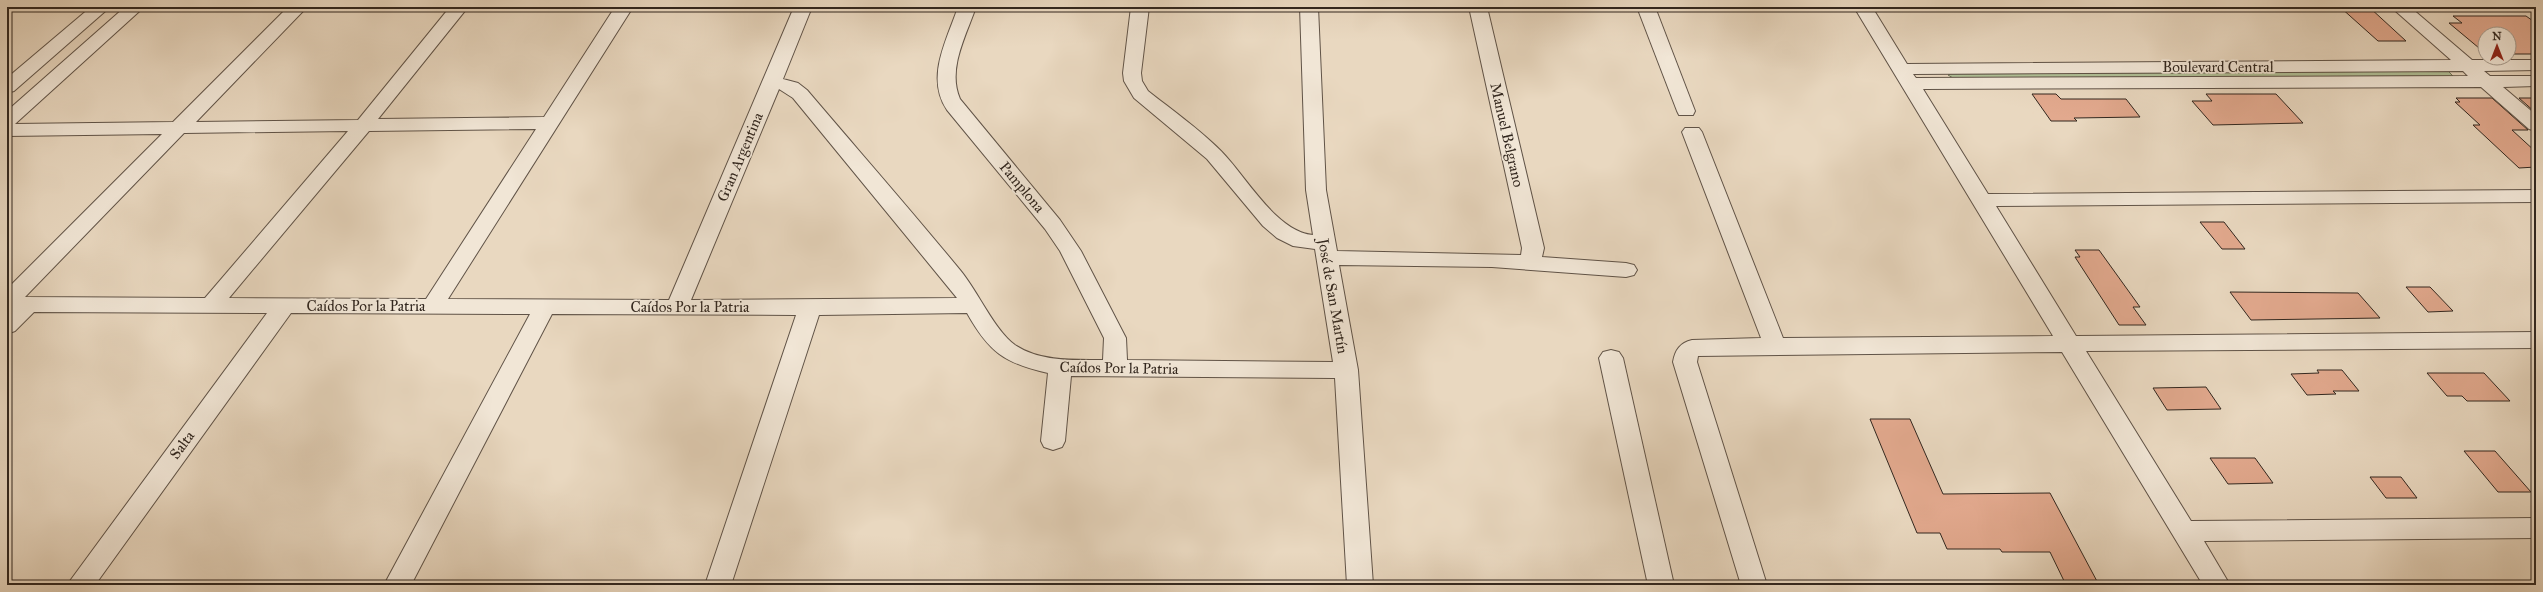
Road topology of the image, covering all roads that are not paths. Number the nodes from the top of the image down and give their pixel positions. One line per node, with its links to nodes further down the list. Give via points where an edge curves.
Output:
1 (101, 7): 20 (street)
2 (135, 7): 22 (street)
3 (298, 7): 26 (street)
4 (459, 7): 25 (street)
5 (624, 7): 23 (street)
6 (803, 7): 19 (street, Gran Argentina)
7 (967, 7): 48 (street, Pamplona, via 946,79 954,106 1053,226 1070,251 1095,294 1115,338)
8 (1140, 7): 31 (street, via 1132,73 1133,81 1141,94 1214,155 1270,221 1284,233)
9 (1310, 7): 31 (street, José de San Martín, via 1316,190)
10 (1478, 7): 32 (street, Manuel Belgrano, via 1533,248)
11 (1646, 7): 21 (street)
12 (1863, 7): 16 (street)
13 (2400, 7): 14 (street)
14 (2467, 65): 15 (street, Boulevard Central); 16 (street, Boulevard Central); 17 (street)
15 (2536, 65)
16 (1906, 76): 17 (street, Boulevard Central); 30 (street)
17 (2485, 81): 18 (street, Boulevard Central); 24 (street)
18 (2536, 81)
19 (772, 82): 36 (street, via 800,94 953,276); 40 (street, Gran Argentina)
20 (7, 87)
21 (1686, 111)
22 (7, 121)
23 (548, 123): 25 (street); 38 (street)
24 (2536, 125)
25 (363, 126): 26 (street); 35 (street)
26 (179, 128): 27 (street); 34 (street)
27 (7, 130)
28 (1692, 132): 45 (street)
29 (2536, 196): 30 (street)
30 (1982, 200): 44 (street)
31 (1326, 250): 32 (street); 49 (street, José de San Martín)
32 (1530, 263): 33 (street)
33 (1626, 270)
34 (14, 304): 35 (street, Caídos Por la Patria); 42 (street)
35 (211, 305): 37 (street, Caídos Por la Patria)
36 (974, 305): 41 (street, Caídos Por la Patria); 47 (street, Caídos Por la Patria, via 990,335 1004,350 1024,360)
37 (284, 306): 38 (street, Caídos Por la Patria); 53 (street, Salta)
38 (432, 306): 39 (street, Caídos Por la Patria)
39 (545, 307): 40 (street, Caídos Por la Patria); 54 (street)
40 (677, 307): 41 (street, Caídos Por la Patria)
41 (810, 308): 55 (street)
42 (7, 326)
43 (2536, 340): 44 (street)
44 (2070, 344): 45 (street); 52 (street)
45 (1774, 346): 58 (street, via 1692,348 1686,354 1685,362)
46 (1612, 358): 57 (street)
47 (1060, 368): 48 (street, Caídos Por la Patria); 50 (street)
48 (1116, 369): 49 (street, Caídos Por la Patria)
49 (1346, 370): 56 (street, José de San Martín)
50 (1052, 441)
51 (2536, 528): 52 (street)
52 (2185, 532): 59 (street)
53 (80, 585)
54 (397, 585)
55 (718, 585)
56 (1360, 585)
57 (1661, 585)
58 (1754, 585)
59 (2218, 585)

